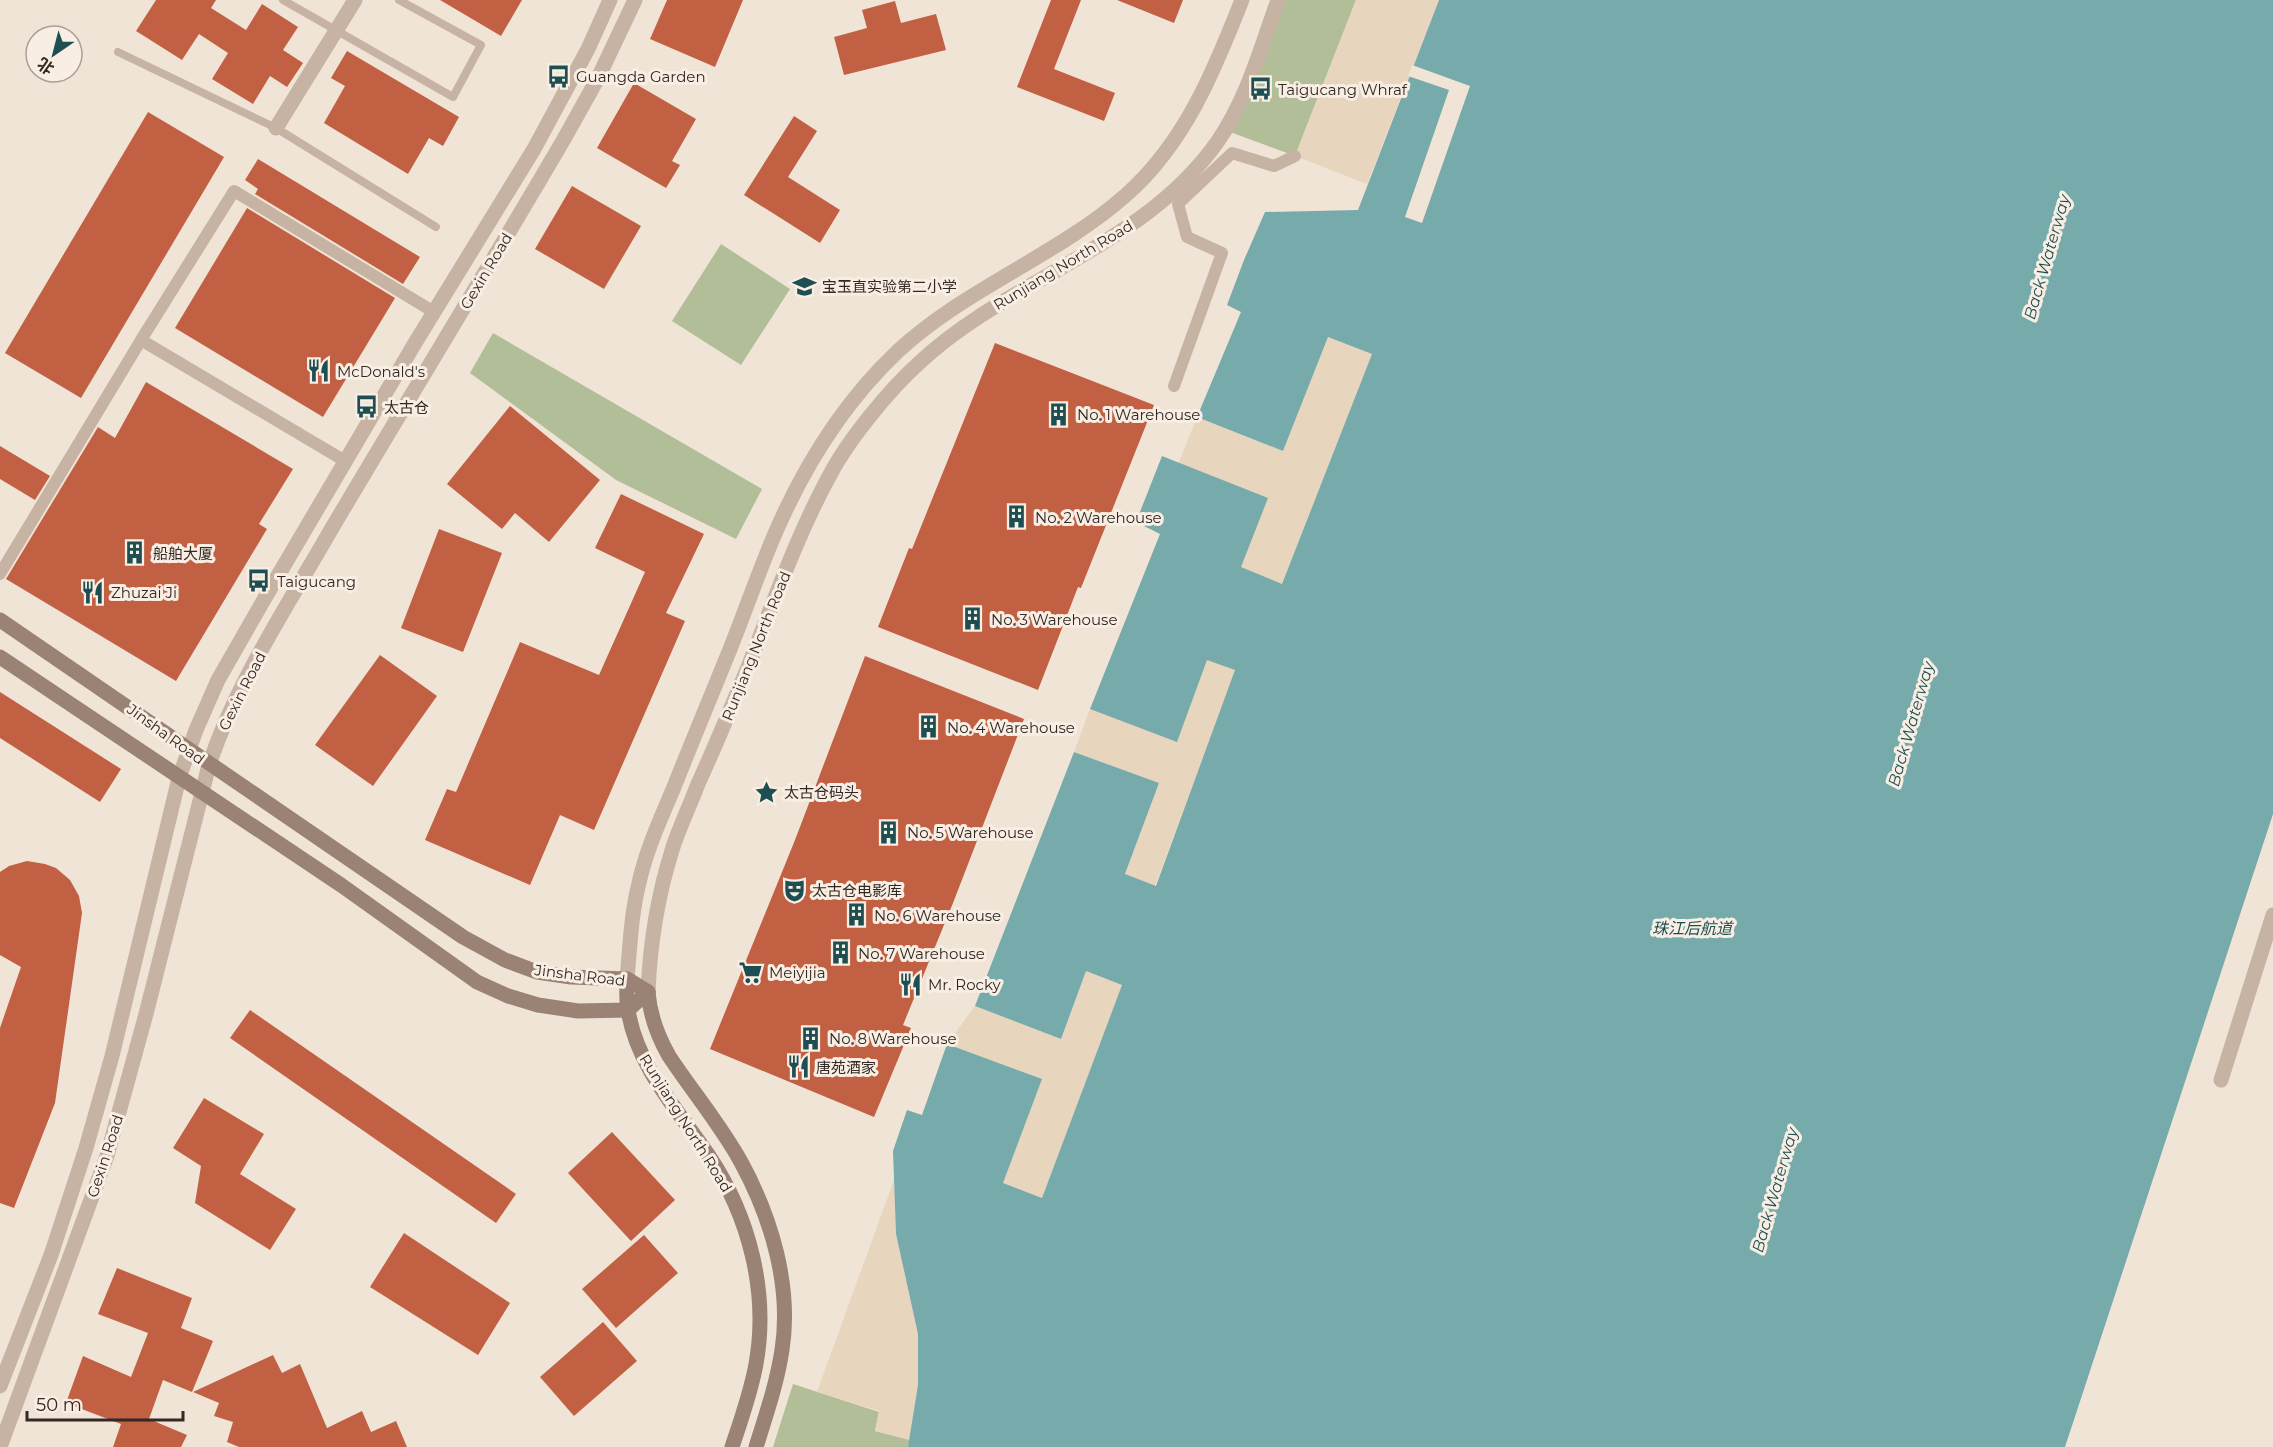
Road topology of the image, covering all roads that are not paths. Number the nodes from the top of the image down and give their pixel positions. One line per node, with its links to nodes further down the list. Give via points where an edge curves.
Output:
1 (283, 0): 8 (lane)
2 (356, 0): 8 (street)
3 (399, 0): 8 (lane, via 481,45 453,97)
4 (610, 0): 13 (street, Gexin Road, via 555,112)
5 (634, 0): 21 (street, Gexin Road, via 598,78 558,149 279,620 233,705)
6 (1242, 0): 25 (street, Runjiang North Road, via 1197,103 1148,174 1082,227 974,294 913,338 856,396 817,451 777,529 651,843 634,909)
7 (1278, 0): 26 (street, Runjiang North Road, via 1230,121 1190,175 1118,233 986,312 931,353 902,380 831,471 674,845 657,910)
8 (337, 30): 10 (street)
9 (118, 52): 10 (lane)
10 (276, 128): 12 (lane)
11 (1295, 156): 15 (street, via 1274,166 1232,153 1178,204 1187,237 1222,253)
12 (436, 227)
13 (434, 312): 14 (street, via 234,191); 16 (street, Gexin Road)
14 (141, 340): 16 (street); 17 (street)
15 (1174, 387)
16 (345, 461): 20 (street, Gexin Road, via 218,680)
17 (0, 574)
18 (0, 620): 20 (main road, Jinsha Road)
19 (0, 657): 22 (main road, Jinsha Road)
20 (189, 751): 21 (main road, Jinsha Road); 22 (street, Gexin Road)
21 (209, 765): 23 (street, Gexin Road); 25 (main road, Jinsha Road, via 463,937 505,960 537,972)
22 (179, 778): 23 (main road, Jinsha Road); 29 (street, Gexin Road, via 89,1137 51,1256)
23 (202, 793): 27 (main road, Jinsha Road, via 477,982 538,1005 578,1011); 30 (street, Gexin Road, via 107,1156)
24 (2273, 915): 28 (street)
25 (627, 979): 26 (main road, Jinsha Road); 27 (main road, Runjiang North Road)
26 (648, 992): 27 (main road, Jinsha Road); 32 (main road, Runjiang North Road, via 659,1038 741,1162 778,1259 785,1316 782,1348)
27 (628, 1010): 31 (main road, Runjiang North Road, via 645,1061 724,1181 749,1241 757,1276 760,1335 756,1365)
28 (2222, 1080)
29 (0, 1386)
30 (0, 1447)
31 (732, 1447)
32 (756, 1447)

